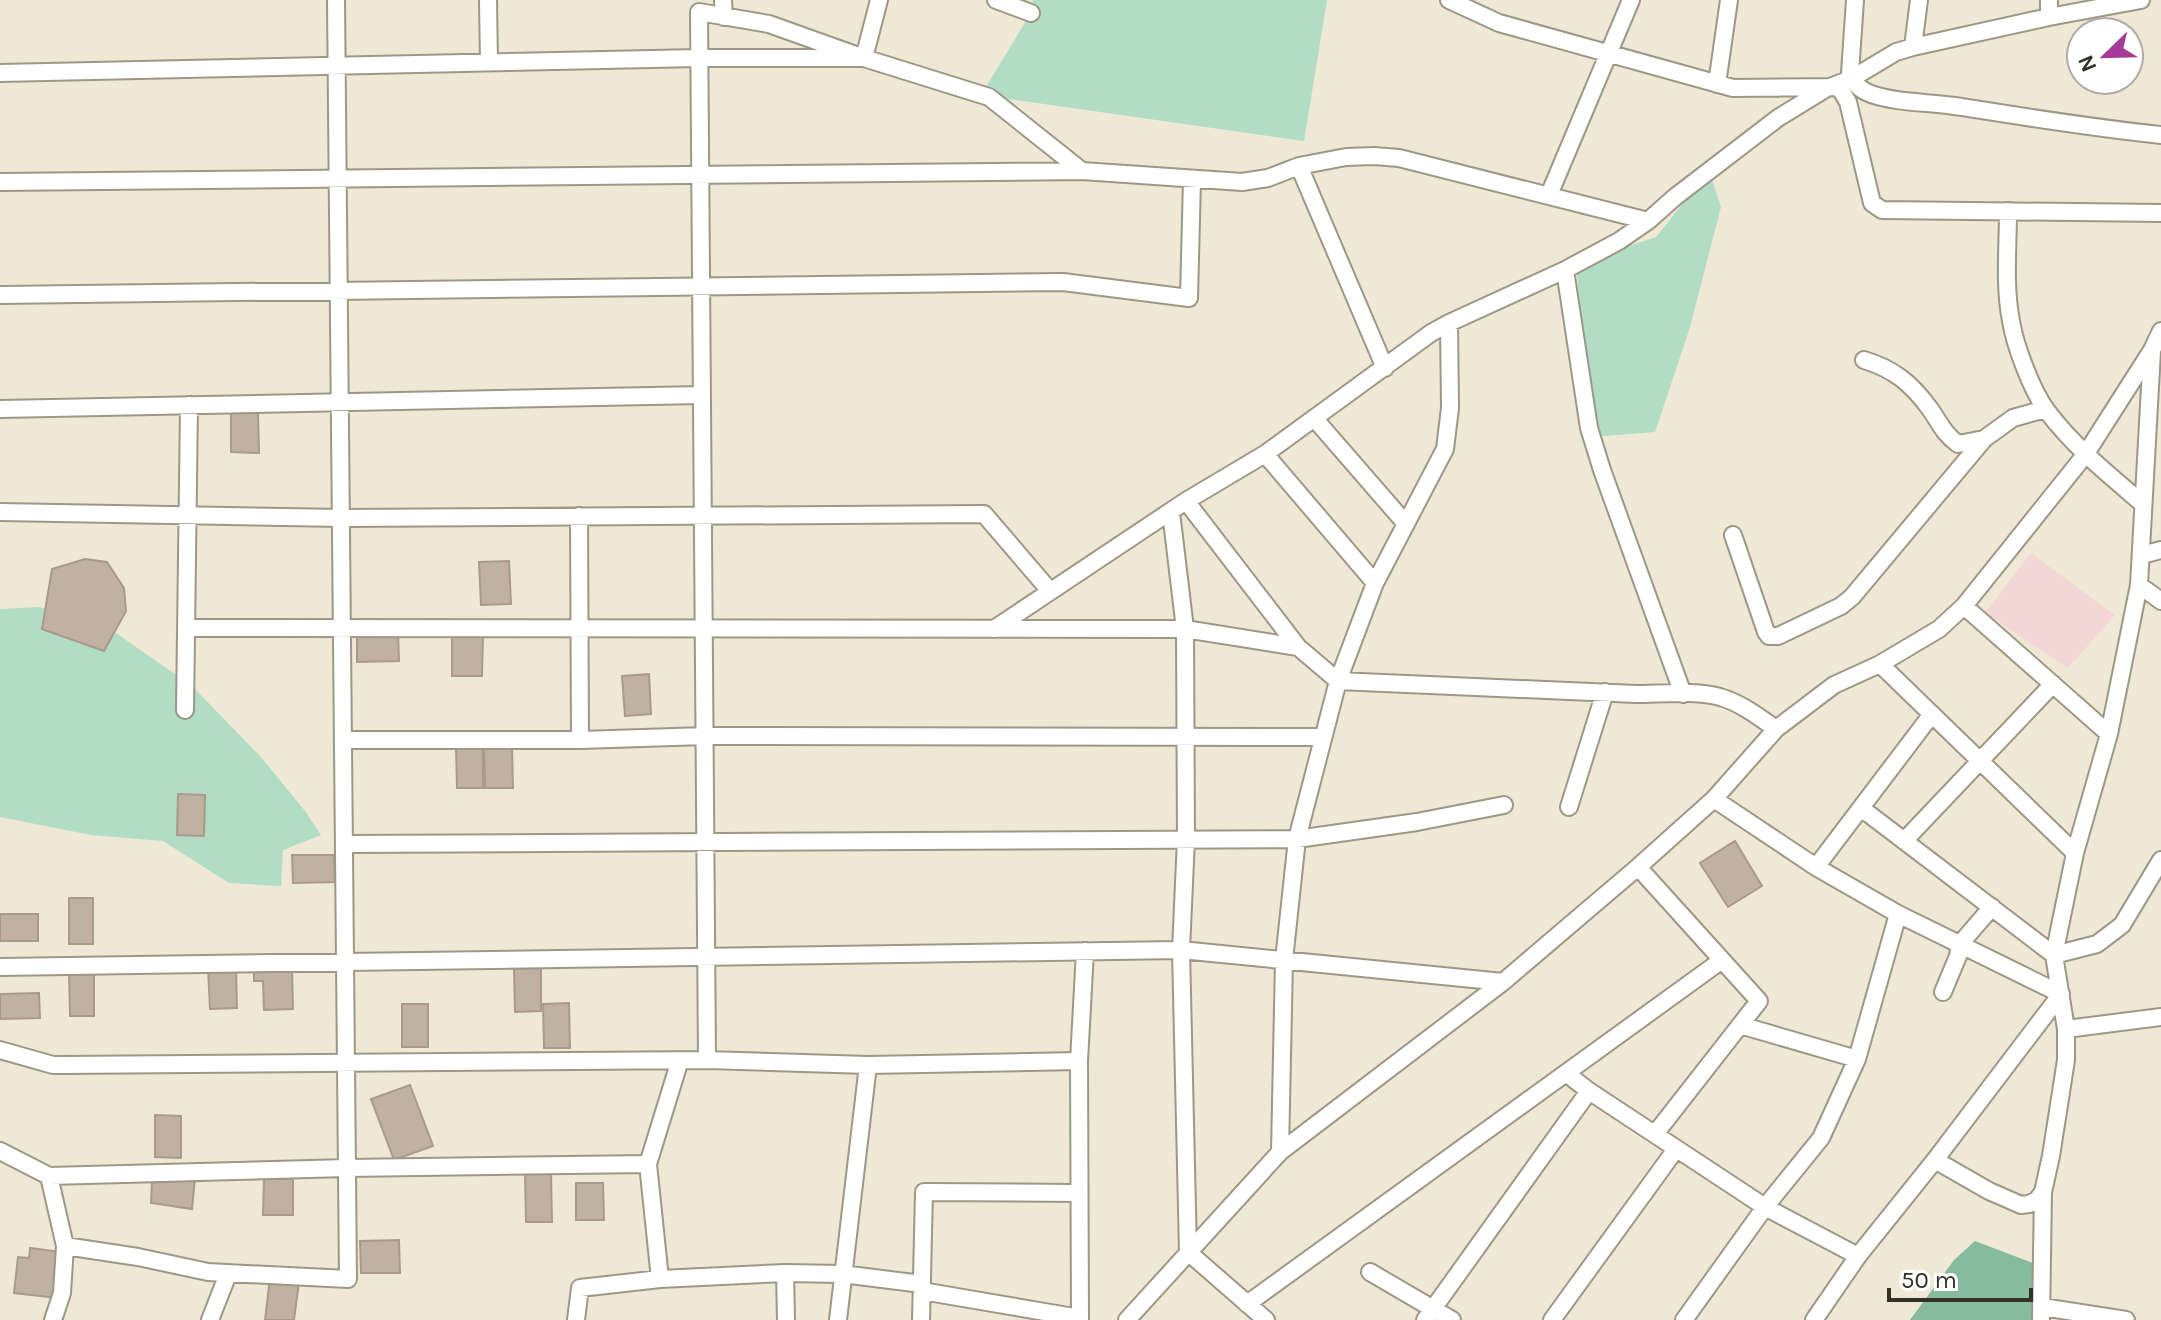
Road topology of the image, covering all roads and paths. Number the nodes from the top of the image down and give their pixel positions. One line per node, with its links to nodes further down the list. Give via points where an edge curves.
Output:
1 (336, 0): 19 (street)
2 (488, 0): 18 (street)
3 (879, 0): 17 (street)
4 (996, 0): 13 (street)
5 (1449, 0): 15 (street, via 1499,23)
6 (1631, 0): 15 (street)
7 (1729, 0): 22 (street)
8 (1855, 0): 21 (street)
9 (1919, 0): 14 (street)
10 (2141, 0): 12 (street)
11 (724, 8): 16 (street, via 699,12); 17 (street)
12 (2049, 8): 14 (street)
13 (1031, 13)
14 (1913, 47): 21 (street)
15 (1609, 54): 22 (street); 31 (street)
16 (699, 58): 17 (street); 18 (street); 27 (street)
17 (864, 58): 26 (street, via 989,97)
18 (489, 62): 19 (street)
19 (337, 65): 20 (street); 28 (street)
20 (0, 73)
21 (1851, 79): 23 (street); 24 (street, via 1860,89 1882,97)
22 (1717, 84): 23 (street)
23 (1827, 88): 32 (street, via 1839,87 1848,102 1872,203 1882,210); 34 (street, via 1778,118)
24 (2161, 135)
25 (1299, 166): 29 (street, via 1254,181); 31 (street, via 1346,157 1399,158); 43 (street)
26 (1082, 171): 27 (street); 29 (street)
27 (700, 175): 28 (street); 36 (street)
28 (338, 178): 30 (street); 37 (street)
29 (1192, 180): 36 (street, via 1189,298 1063,282)
30 (0, 182)
31 (1549, 195): 34 (street)
32 (2008, 211): 33 (street); 48 (street, via 2010,320 2020,357)
33 (2161, 213)
34 (1648, 221): 35 (street)
35 (1565, 270): 39 (street); 81 (street, via 1589,428)
36 (701, 287): 37 (street); 44 (street)
37 (339, 291): 38 (street); 45 (street)
38 (0, 295)
39 (1449, 323): 43 (street); 61 (street, via 1445,449)
40 (2161, 331): 41 (street)
41 (2152, 350): 52 (street); 54 (street)
42 (1864, 360): 50 (street, via 1908,382 1958,444)
43 (1385, 368): 49 (street)
44 (702, 395): 45 (street); 58 (street)
45 (340, 402): 46 (street); 60 (street)
46 (189, 405): 47 (street); 57 (street)
47 (0, 409)
48 (2045, 409): 50 (street, via 2013,418); 52 (street)
49 (1314, 418): 51 (street); 61 (street)
50 (1984, 439): 62 (street, via 1852,597 1778,636 1766,632)
51 (1265, 454): 53 (street); 65 (street)
52 (2085, 455): 54 (street); 69 (street)
53 (1186, 501): 56 (street); 76 (street)
54 (2143, 504): 64 (street)
55 (0, 512): 57 (street)
56 (1171, 512): 67 (street); 75 (street)
57 (187, 515): 60 (street); 70 (street)
58 (703, 515): 59 (street); 67 (street, via 984,514); 73 (street)
59 (579, 516): 60 (street); 72 (street)
60 (341, 518): 71 (street)
61 (1406, 524): 65 (street)
62 (1733, 535)
63 (2161, 550): 64 (street)
64 (2142, 555): 66 (street)
65 (1375, 583): 78 (street)
66 (2139, 585): 68 (street); 85 (street)
67 (1050, 591): 74 (street)
68 (2161, 601)
69 (1964, 606): 77 (street, via 1939,629); 79 (street)
70 (186, 628): 71 (street); 82 (street)
71 (342, 628): 72 (street); 89 (street)
72 (579, 628): 73 (street); 90 (street)
73 (704, 628): 74 (street); 87 (street)
74 (994, 629): 75 (street)
75 (1185, 629): 76 (street); 86 (street)
76 (1298, 647): 78 (street)
77 (1880, 664): 83 (street); 84 (street, via 1834,685)
78 (1338, 681): 80 (street); 88 (street)
79 (2053, 684): 85 (street); 91 (street)
80 (1605, 692): 81 (street); 94 (street)
81 (1683, 694): 84 (street, via 1719,697)
82 (185, 710)
83 (1932, 714): 91 (street); 95 (street)
84 (1776, 729): 92 (street)
85 (2109, 734): 101 (street)
86 (1186, 735): 87 (street); 88 (street); 96 (street)
87 (705, 736): 90 (street); 99 (street)
88 (1323, 737): 97 (street)
89 (343, 740): 90 (street); 100 (street)
90 (580, 740)
91 (1980, 761): 98 (street); 101 (street)
92 (1714, 799): 103 (street); 104 (street)
93 (1504, 805): 97 (street)
94 (1569, 807)
95 (1861, 808): 98 (street); 104 (street)
96 (1186, 839): 97 (street); 99 (street); 109 (street)
97 (1297, 839): 113 (street)
98 (1904, 841): 106 (street)
99 (706, 842): 100 (street); 112 (street)
100 (344, 844): 115 (street)
101 (2075, 853): 111 (street)
102 (2161, 860): 105 (street)
103 (1638, 867): 114 (street); 117 (street)
104 (1816, 867): 107 (street)
105 (2152, 887): 111 (street, via 2122,925 2097,944)
106 (1992, 907): 108 (street); 111 (street)
107 (1898, 914): 108 (street); 124 (street)
108 (1960, 944): 118 (street); 119 (street)
109 (1181, 950): 110 (street); 113 (street); 144 (street)
110 (1085, 951): 112 (street); 127 (street)
111 (2054, 955): 119 (street)
112 (707, 957): 115 (street); 126 (street)
113 (1284, 960): 117 (street); 135 (street)
114 (1722, 960): 121 (street, via 1759,1001); 130 (street)
115 (345, 962): 116 (street); 128 (street)
116 (0, 967)
117 (1503, 982): 135 (street)
118 (1943, 992)
119 (2061, 994): 122 (street); 136 (street)
120 (2161, 1017): 122 (street)
121 (1740, 1025): 124 (street); 132 (street)
122 (2066, 1029): 140 (street, via 2066,1060)
123 (0, 1050): 128 (street, via 53,1065)
124 (1857, 1059): 142 (street, via 1821,1138)
125 (680, 1060): 126 (street); 128 (street); 137 (street)
126 (707, 1060): 129 (street)
127 (1079, 1061): 129 (street); 141 (street)
128 (346, 1063): 138 (street)
129 (868, 1065): 149 (street)
130 (1566, 1073): 131 (street); 152 (street)
131 (1589, 1091): 132 (street); 153 (street)
132 (1655, 1134): 133 (street)
133 (1676, 1149): 142 (street); 165 (street)
134 (0, 1151): 139 (street)
135 (1280, 1152): 144 (street)
136 (1935, 1160): 140 (street, via 2021,1205); 145 (street)
137 (648, 1164): 138 (street); 150 (street)
138 (347, 1168): 139 (street); 148 (street, via 348,1279)
139 (49, 1176): 143 (street)
140 (2043, 1192): 154 (street)
141 (1078, 1193): 151 (street, via 924,1192); 155 (street)
142 (1765, 1207): 145 (street); 166 (street)
143 (65, 1246): 148 (street); 156 (street, via 62,1293)
144 (1188, 1252): 152 (street); 162 (street)
145 (1858, 1256): 167 (street)
146 (1370, 1272): 153 (street)
147 (785, 1273): 149 (street); 150 (street); 159 (street)
148 (228, 1274): 157 (street)
149 (842, 1274): 151 (street); 160 (street)
150 (660, 1279): 158 (street, via 580,1288)
151 (922, 1288): 155 (street); 161 (street)
152 (1247, 1304): 163 (street)
153 (1429, 1314): 164 (street)
154 (2042, 1314): 168 (street)
155 (1080, 1319)
156 (53, 1320)
157 (210, 1320)
158 (576, 1320)
159 (786, 1320)
160 (838, 1320)
161 (921, 1320)
162 (1127, 1320)
163 (1266, 1320)
164 (1452, 1320)
165 (1552, 1320)
166 (1684, 1320)
167 (1814, 1320)
168 (2126, 1320)

